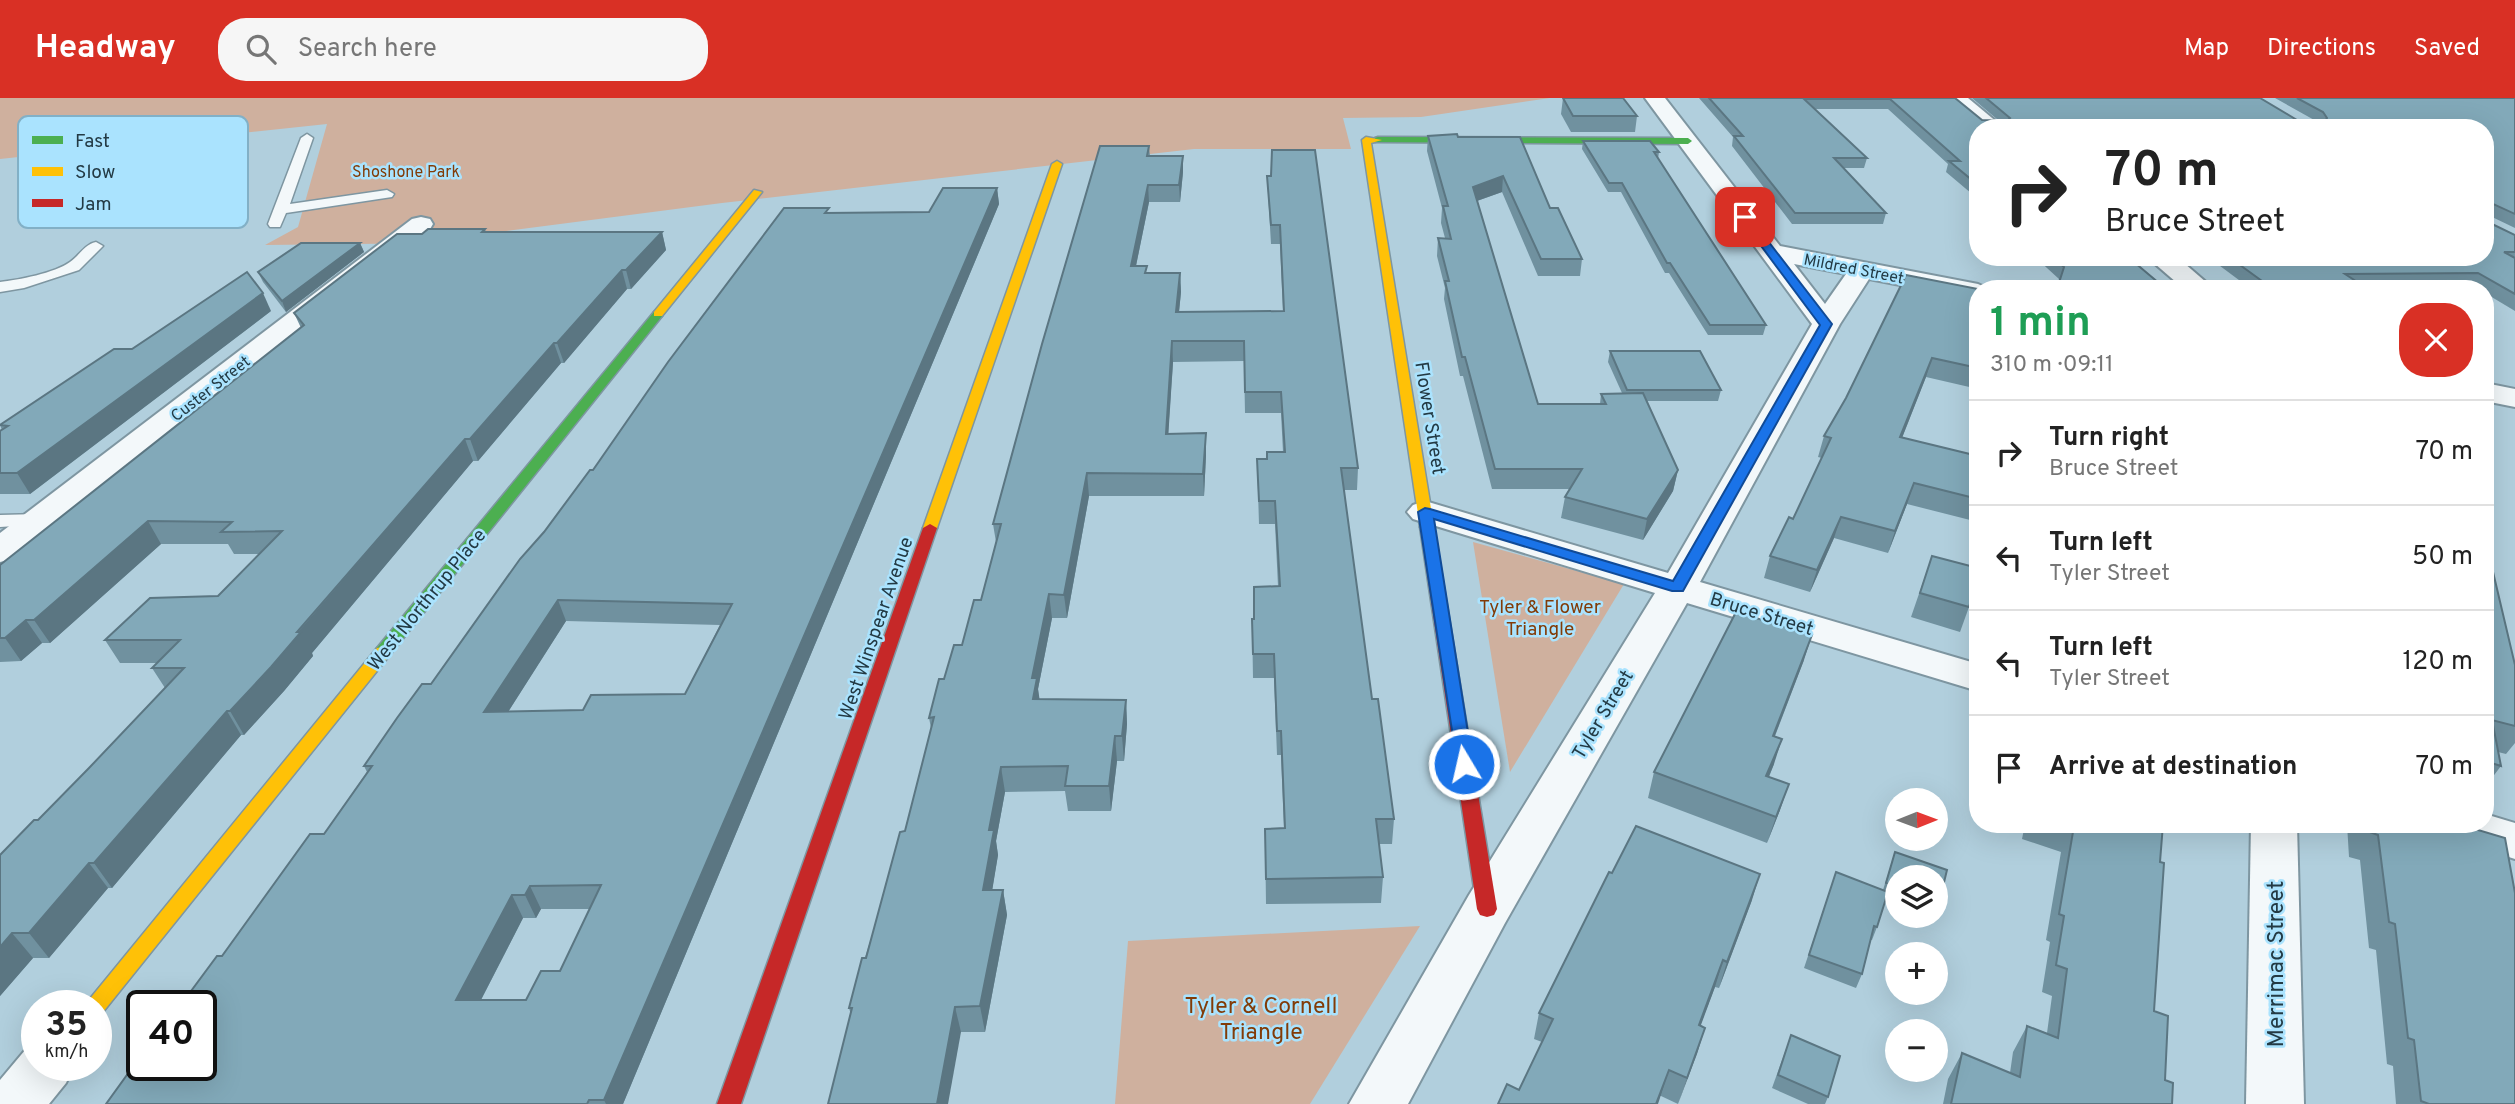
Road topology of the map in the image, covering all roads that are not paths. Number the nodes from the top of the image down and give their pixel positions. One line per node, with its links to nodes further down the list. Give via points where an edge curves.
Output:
1 (1656, 98): 5 (street)
2 (1955, 98): 3 (street)
3 (1982, 119)
4 (307, 138): 9 (lane)
5 (1688, 141): 13 (street); 22 (street, Flower Street, via 1366,140)
6 (1057, 164): 35 (street, West Winspear Avenue)
7 (757, 192): 32 (street, West Northrup Place)
8 (387, 194): 9 (lane)
9 (282, 209): 10 (lane)
10 (275, 224)
11 (421, 224): 23 (street, Custer Street)
12 (96, 246): 17 (lane, via 74,267)
13 (1771, 252): 15 (street, Mildred Street); 19 (street)
14 (2172, 266): 16 (street)
15 (1862, 270): 18 (street, Mildred Street); 19 (street, Tyler Street)
16 (2189, 280)
17 (0, 287)
18 (1969, 290)
19 (1826, 324): 26 (street, Tyler Street)
20 (2494, 394): 21 (street)
21 (2515, 398)
22 (1425, 512): 26 (street, Bruce Street); 31 (street, Flower Street)
23 (39, 520): 24 (lane); 25 (street, Custer Street)
24 (0, 521)
25 (0, 551)
26 (1678, 587): 27 (street, Bruce Street); 31 (street, Tyler Street)
27 (1969, 675)
28 (2274, 833): 37 (street, Merrimac Street)
29 (2489, 833): 30 (street)
30 (2515, 841)
31 (1487, 909): 36 (street, Tyler Street)
32 (108, 990)
33 (34, 1081): 34 (street)
34 (15, 1104)
35 (729, 1104)
36 (1378, 1104)
37 (2275, 1104)

